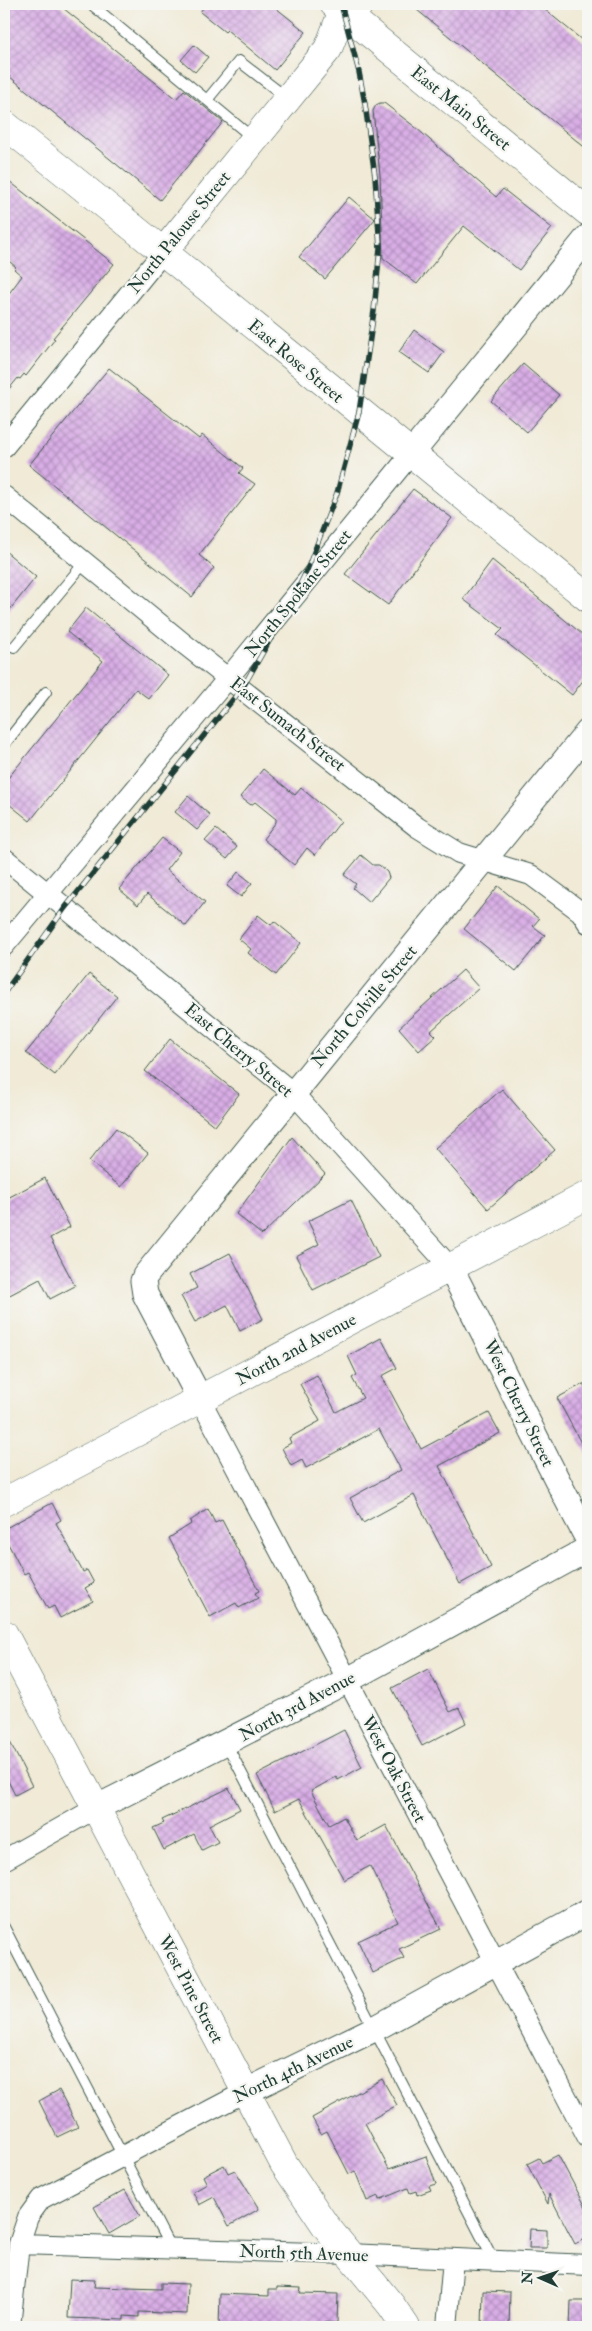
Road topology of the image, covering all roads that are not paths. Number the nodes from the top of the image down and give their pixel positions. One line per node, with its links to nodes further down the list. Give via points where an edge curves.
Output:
1 (91, 4): 4 (lane)
2 (347, 5): 3 (main road, North Palouse Street, via 328,49); 7 (main road, East Main Street)
3 (288, 98): 4 (lane, via 239,61); 6 (main road, North Palouse Street)
4 (207, 100): 6 (lane)
5 (4, 124): 9 (main road, East Rose Street)
6 (254, 140): 9 (main road, North Palouse Street)
7 (588, 212)
8 (588, 237): 11 (street, North Spokane Street)
9 (164, 251): 10 (street, North Palouse Street); 11 (main road, East Rose Street)
10 (4, 447)
11 (411, 454): 14 (main road, East Rose Street); 16 (street, North Spokane Street)
12 (4, 496): 13 (street, East Sumach Street)
13 (85, 562): 15 (lane); 16 (street, East Sumach Street)
14 (588, 598)
15 (14, 647)
16 (230, 677): 21 (street, East Sumach Street, via 416,827 459,853); 22 (street, North Spokane Street)
17 (46, 692): 19 (lane)
18 (588, 732): 21 (street, North Colville Street)
19 (4, 745)
20 (4, 858): 22 (street, East Cherry Street)
21 (485, 859): 23 (street, East Sumach Street, via 531,875 581,912); 25 (street, North Colville Street)
22 (48, 894): 24 (street, North Spokane Street); 25 (street, East Cherry Street)
23 (588, 923)
24 (4, 946)
25 (293, 1093): 27 (street, East Cherry Street); 28 (street, North Colville Street, via 143,1281 145,1294)
26 (588, 1194): 27 (main road, North 2nd Avenue)
27 (450, 1268): 28 (main road, North 2nd Avenue); 30 (street, West Cherry Street)
28 (200, 1399): 29 (main road, North 2nd Avenue); 33 (street, West Oak Street)
29 (4, 1502)
30 (588, 1539)
31 (588, 1549): 33 (street, North 3rd Avenue)
32 (4, 1634): 35 (main road, West Pine Street)
33 (348, 1680): 34 (street, North 3rd Avenue); 39 (street, West Oak Street)
34 (226, 1743): 35 (street, North 3rd Avenue); 40 (lane)
35 (96, 1808): 36 (street, North 3rd Avenue); 41 (main road, West Pine Street)
36 (4, 1860)
37 (588, 1912): 39 (street, North 4th Avenue)
38 (4, 1927): 43 (lane)
39 (496, 1963): 40 (street, North 4th Avenue); 42 (street, West Oak Street)
40 (374, 2029): 41 (street, North 4th Avenue); 48 (lane)
41 (245, 2092): 43 (street, North 4th Avenue); 46 (main road, West Pine Street, via 303,2194)
42 (588, 2138)
43 (122, 2156): 44 (street, North 4th Avenue, via 41,2199 28,2217); 45 (lane)
44 (19, 2244): 45 (street, North 5th Avenue); 50 (street, North 4th Avenue)
45 (172, 2250): 46 (street, North 5th Avenue)
46 (349, 2254): 47 (street, North 5th Avenue); 51 (main road, West Pine Street)
47 (453, 2259): 48 (street, North 5th Avenue); 52 (street)
48 (494, 2261): 49 (street, North 5th Avenue)
49 (588, 2265)
50 (10, 2327)
51 (406, 2327)
52 (447, 2327)

